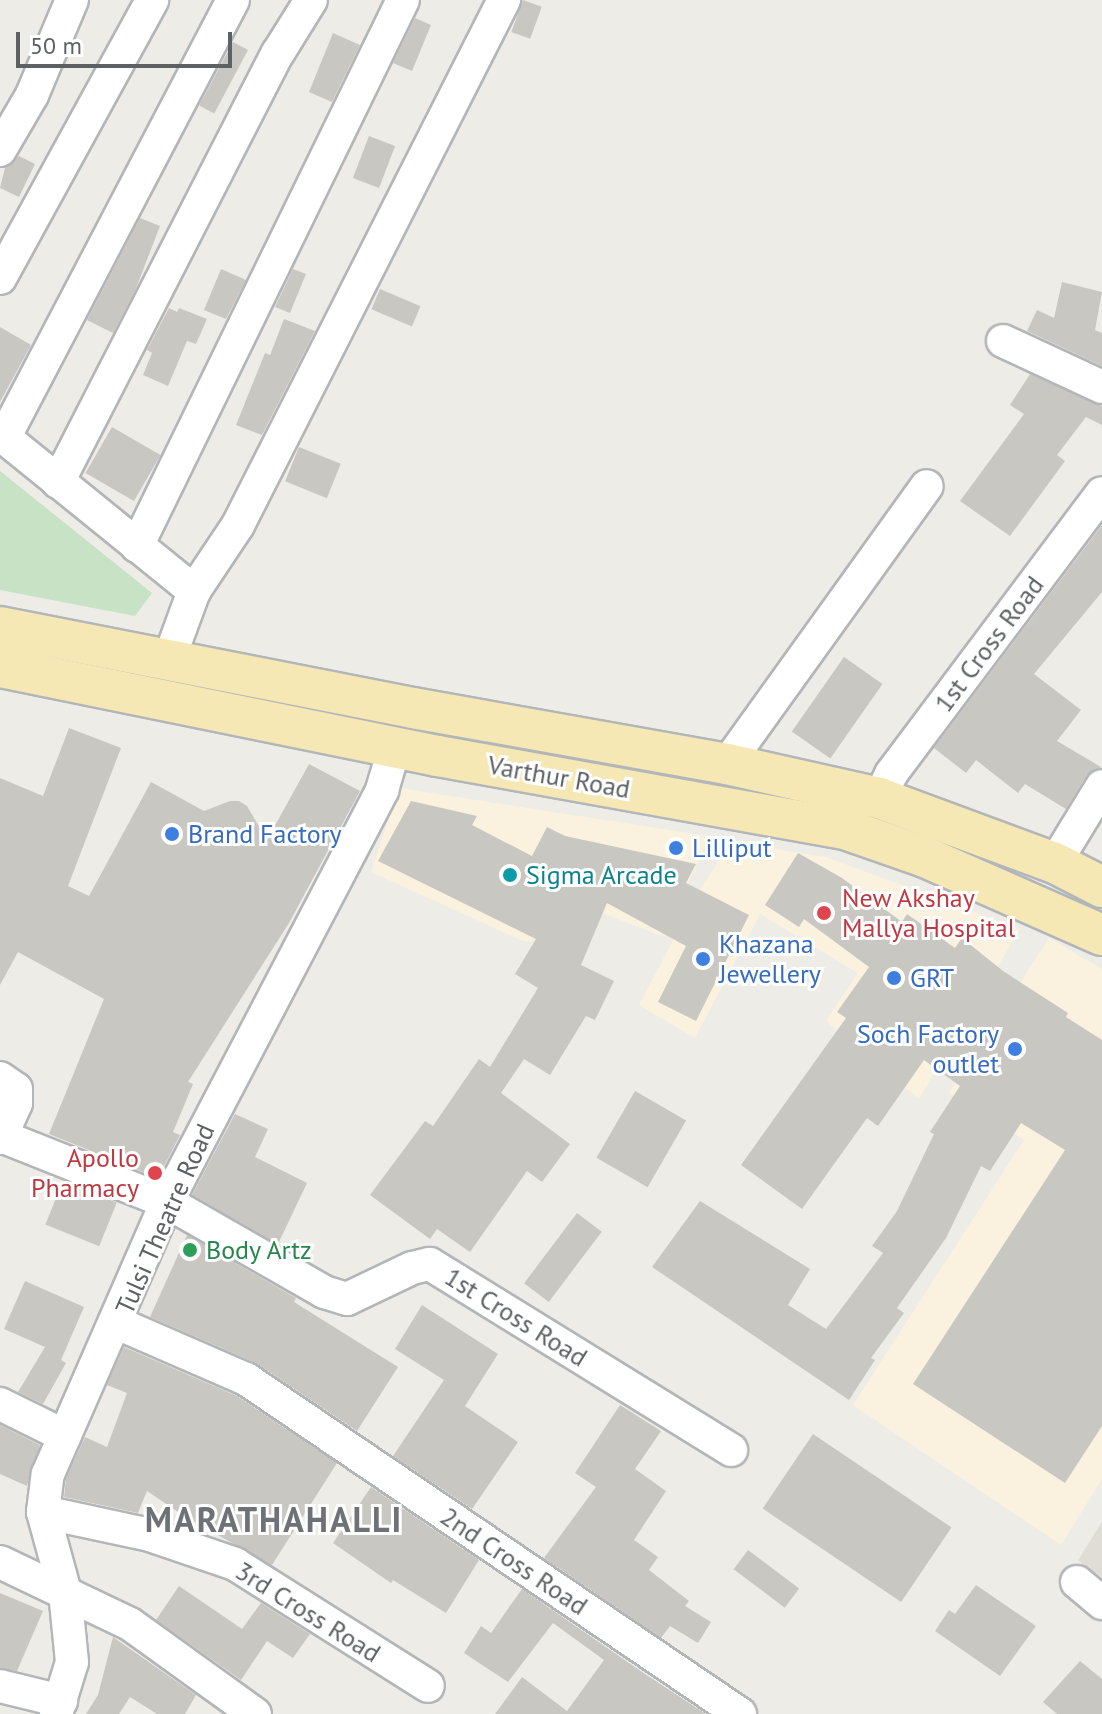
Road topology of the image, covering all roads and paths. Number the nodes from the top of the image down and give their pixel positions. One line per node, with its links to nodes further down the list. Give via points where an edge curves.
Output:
1 (72, 0): 7 (street, via 32,95)
2 (152, 0): 8 (street)
3 (233, 0): 11 (street)
4 (311, 0): 12 (street, via 278,53)
5 (403, 0): 15 (street)
6 (504, 0): 16 (street, via 238,525)
7 (0, 150)
8 (0, 278)
9 (1003, 341): 10 (street)
10 (1102, 387)
11 (2, 436): 12 (street)
12 (58, 482): 15 (street)
13 (927, 486): 21 (street)
14 (1102, 493): 23 (street, 1st Cross Road, via 891,774)
15 (137, 546): 16 (street)
16 (194, 591): 18 (street)
17 (0, 627): 18 (main road, Varthur Road)
18 (168, 662): 21 (main road, Varthur Road)
19 (0, 667): 20 (main road, Varthur Road)
20 (395, 746): 26 (main road, Varthur Road, via 848,830 925,857); 29 (street, Tulsi Theatre Road, via 382,790)
21 (727, 764): 23 (main road, Varthur Road)
22 (1102, 786): 24 (street)
23 (879, 798): 24 (main road, Varthur Road)
24 (1055, 863): 25 (main road, Varthur Road)
25 (1102, 887)
26 (1102, 935)
27 (0, 1078): 28 (street, via 16,1089 16,1103)
28 (1, 1137): 29 (street)
29 (167, 1202): 30 (street, Tulsi Theatre Road); 33 (street, 1st Cross Road, via 324,1292 347,1299 430,1264)
30 (117, 1323): 32 (street, Tulsi Theatre Road); 43 (street, 2nd Cross Road, via 246,1379)
31 (0, 1404): 32 (street)
32 (65, 1436): 34 (street, Tulsi Theatre Road, via 48,1474)
33 (731, 1450)
34 (43, 1512): 37 (street, Tulsi Theatre Road); 40 (street, 3rd Cross Road, via 150,1535 235,1564)
35 (0, 1562): 37 (street)
36 (1077, 1582): 38 (street)
37 (65, 1592): 41 (street, Tulsi Theatre Road, via 72,1662); 42 (street, via 130,1624)
38 (1102, 1603)
39 (0, 1686): 41 (street)
40 (428, 1686)
41 (59, 1708)
42 (255, 1714)
43 (740, 1714)

